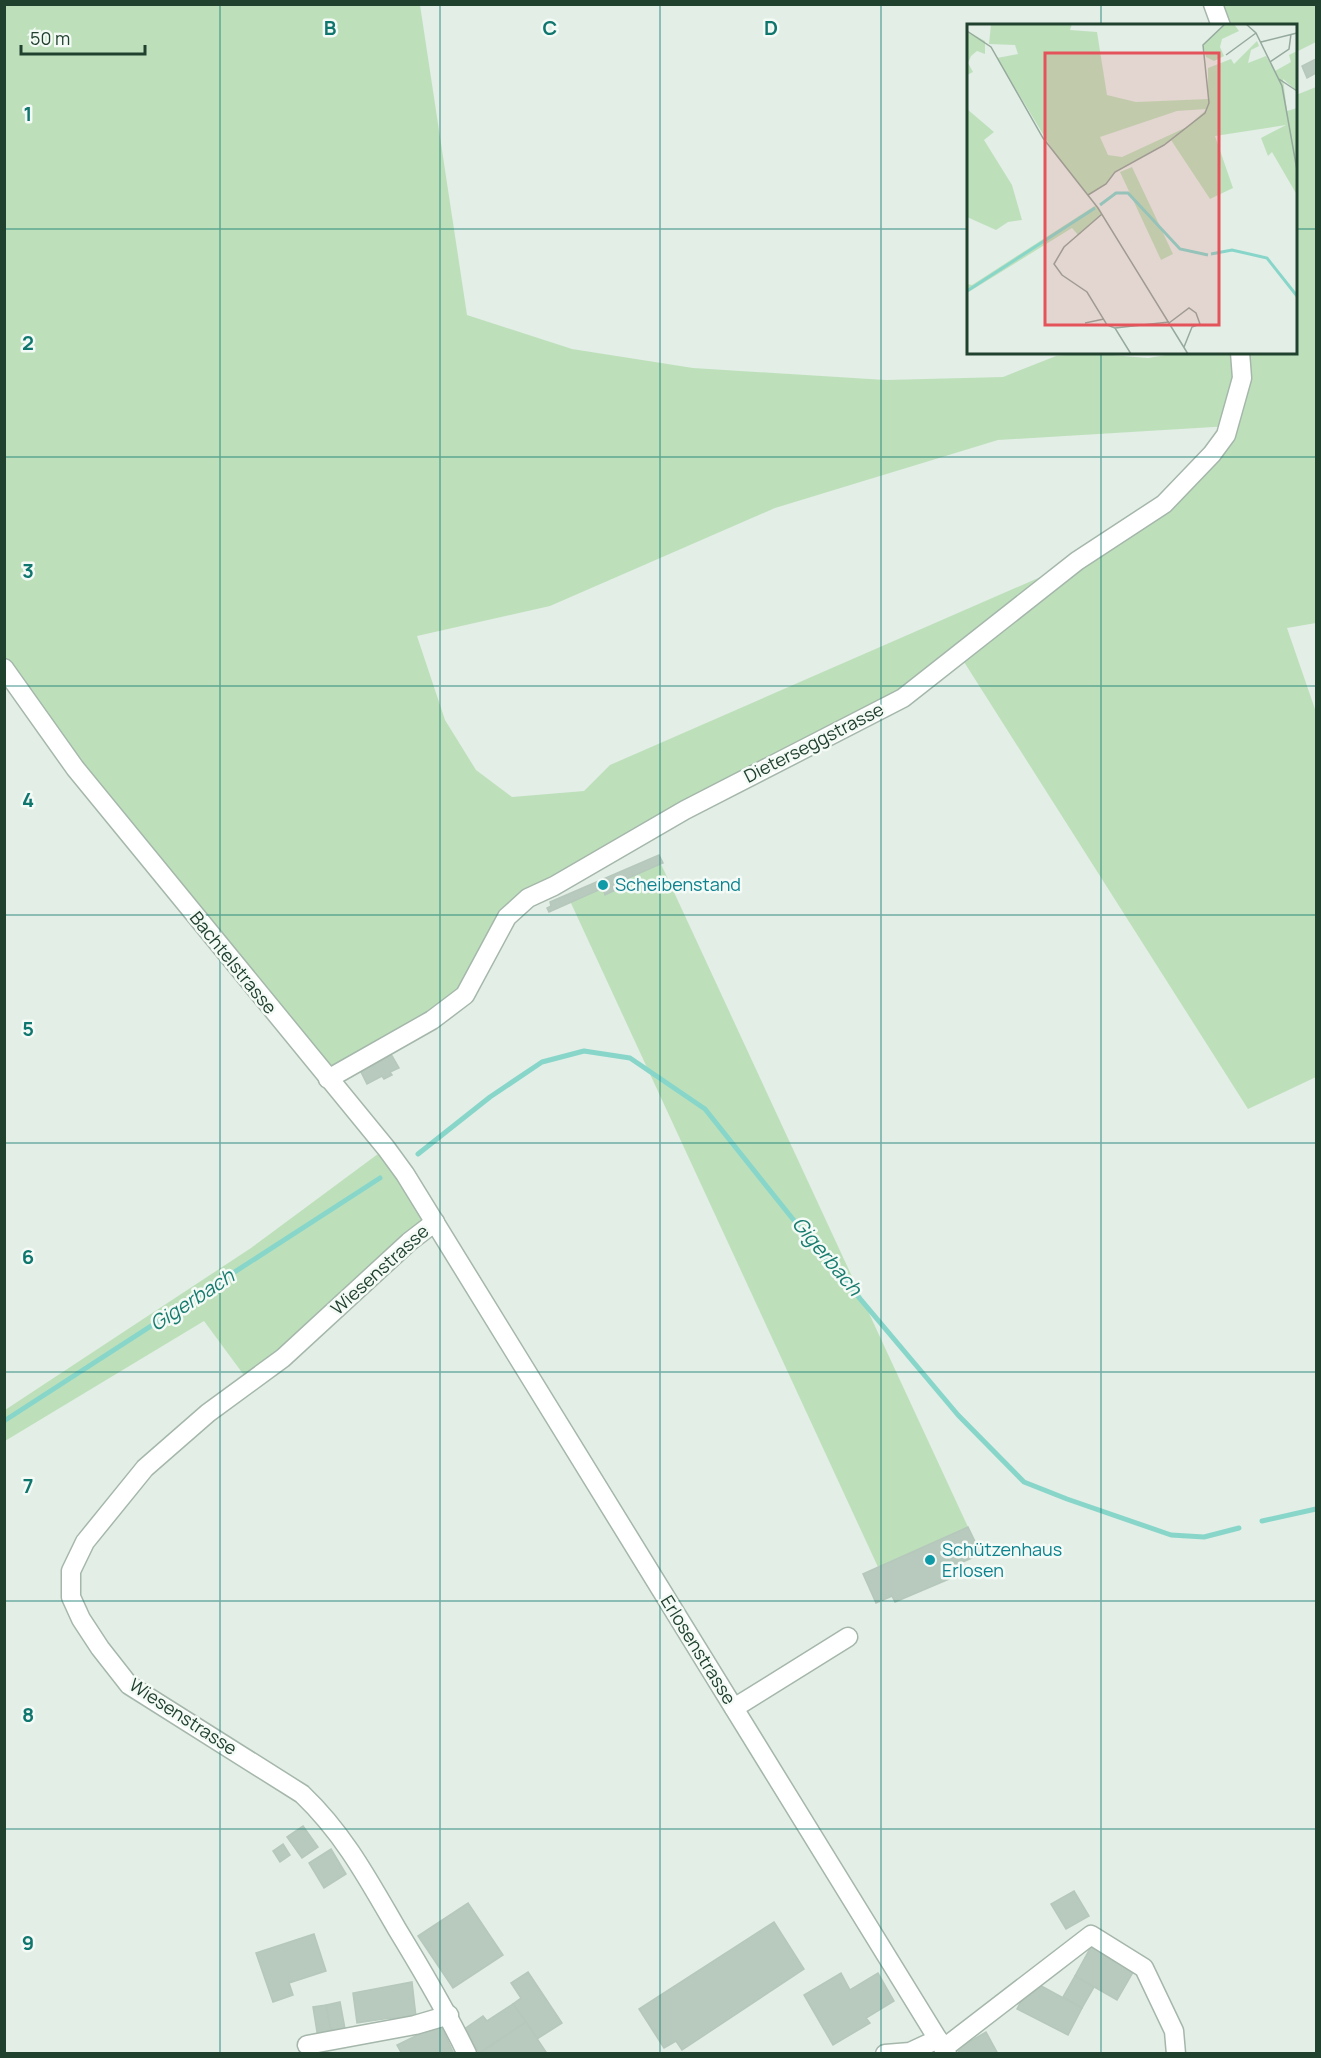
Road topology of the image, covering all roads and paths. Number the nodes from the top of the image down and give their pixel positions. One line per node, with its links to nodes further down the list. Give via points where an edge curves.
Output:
1 (1213, 4): 2 (street)
2 (1220, 24)
3 (1240, 354): 5 (street, Dieterseggstrasse, via 1242,378 1226,435 1164,504 1077,561 903,698 685,810 528,898 507,917 465,995 432,1020)
4 (4, 668): 5 (street, Bachtelstrasse, via 75,768)
5 (328, 1078): 6 (street, Bachtelstrasse, via 386,1148)
6 (435, 1222): 7 (street, Bachtelstrasse); 10 (street, Wiesenstrasse, via 283,1358 208,1413 145,1468 85,1542 71,1571 71,1597 100,1648 129,1685 302,1794 318,1810 348,1847)
7 (458, 1261): 9 (street, Erlosenstrasse)
8 (848, 1637): 9 (street)
9 (734, 1708): 12 (street, Erlosenstrasse)
10 (449, 2015): 11 (street); 13 (street, Wiesenstrasse)
11 (307, 2044)
12 (943, 2047): 14 (street); 15 (street, via 1091,1935 1144,1968 1174,2031)
13 (467, 2054)
14 (885, 2054)
15 (1176, 2054)

